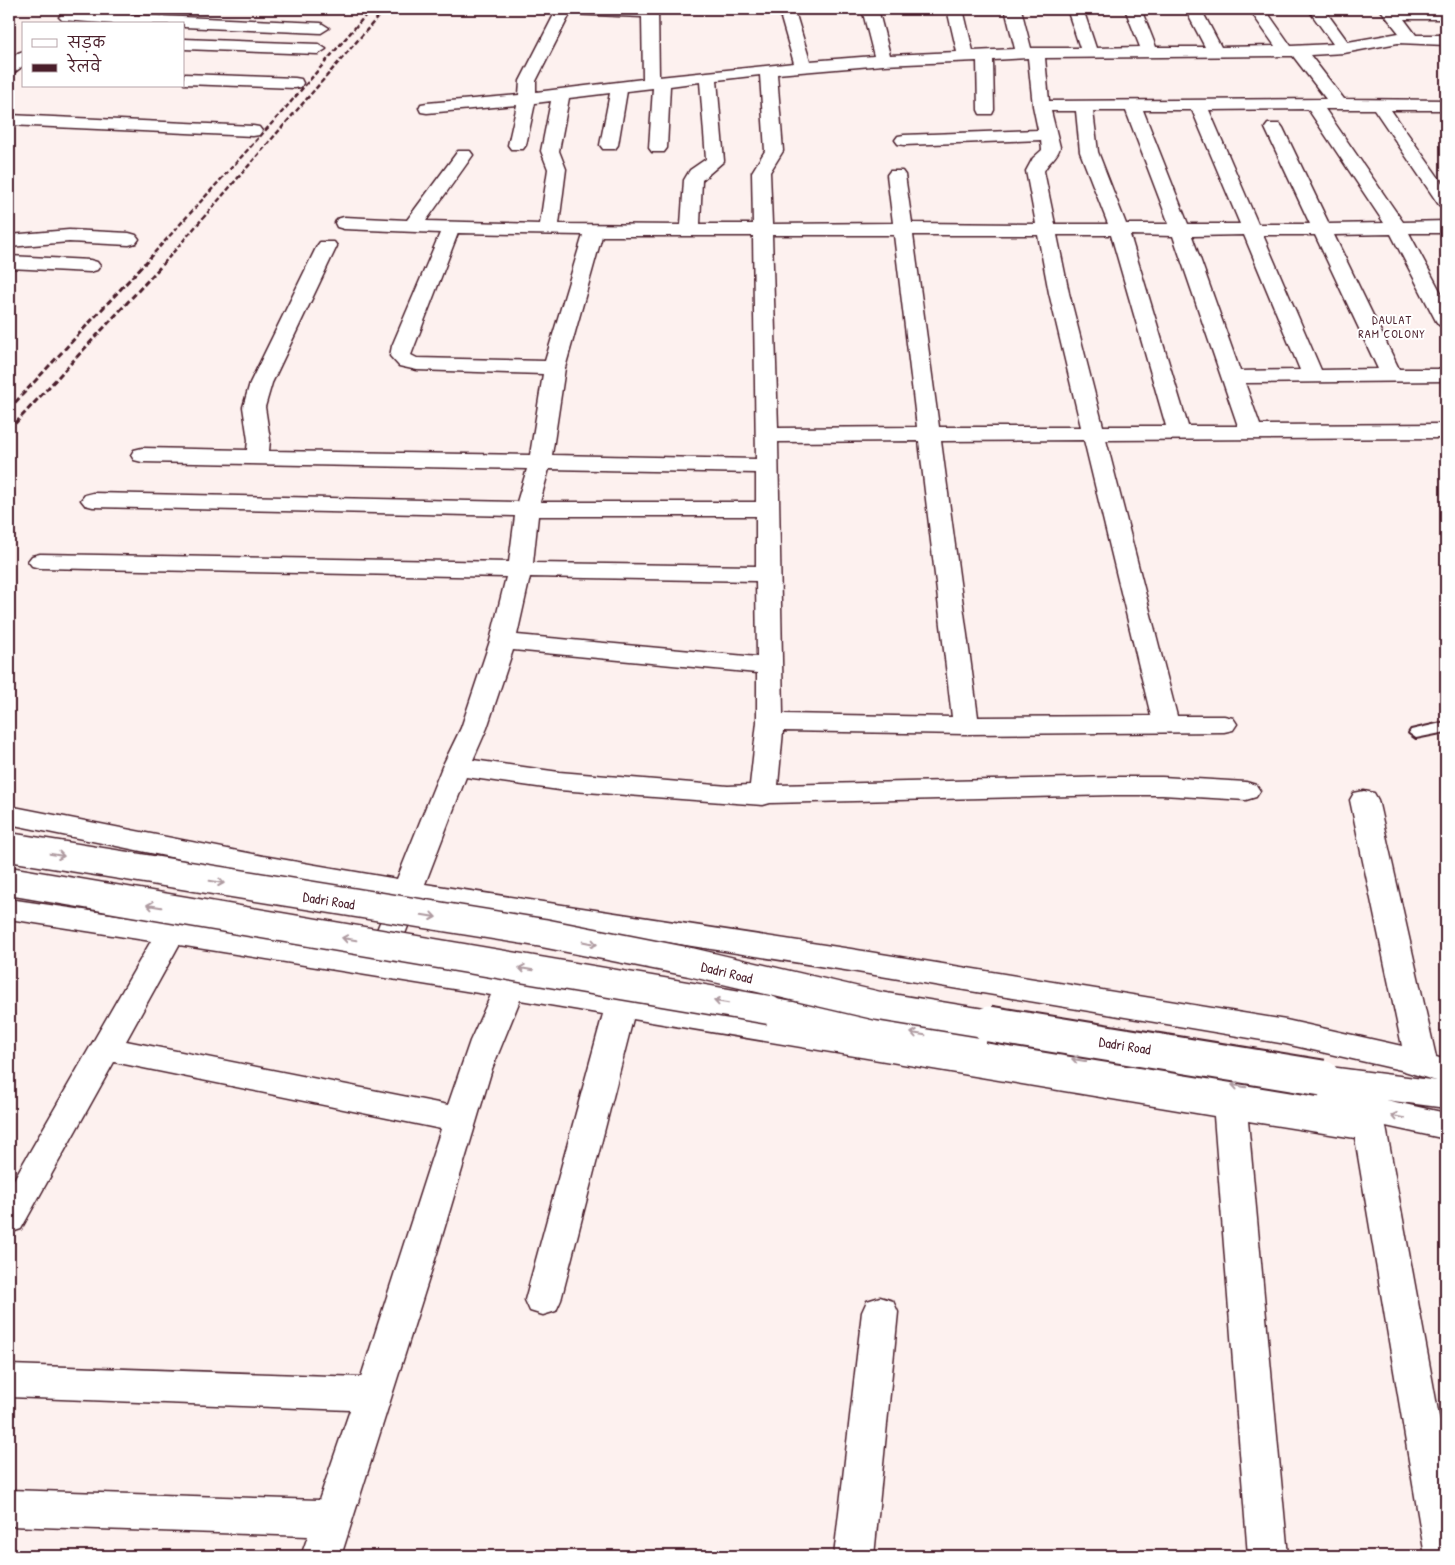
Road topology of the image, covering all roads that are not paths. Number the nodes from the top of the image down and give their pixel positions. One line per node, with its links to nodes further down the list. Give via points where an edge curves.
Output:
1 (565, 9): 10 (street); 42 (street, via 528,81)
2 (870, 9): 31 (street)
3 (955, 9): 29 (street)
4 (1013, 9): 26 (street)
5 (1075, 9): 28 (street)
6 (1133, 9): 24 (street)
7 (1193, 9): 23 (street)
8 (1257, 9): 25 (street)
9 (1316, 9): 19 (street)
10 (650, 11): 38 (street)
11 (1390, 11): 12 (street); 16 (street, via 1408,34)
12 (1446, 14)
13 (68, 16): 15 (street)
14 (789, 18): 32 (street)
15 (321, 28)
16 (1401, 39): 17 (street); 19 (street)
17 (1446, 40)
18 (185, 44): 20 (street)
19 (1344, 48): 25 (street)
20 (318, 49)
21 (9, 50): 22 (street)
22 (22, 50)
23 (1215, 51): 24 (street); 25 (street)
24 (1150, 52): 28 (street)
25 (1293, 52): 44 (street)
26 (1030, 53): 27 (street); 28 (street); 46 (street)
27 (985, 54): 29 (street); 52 (street)
28 (1090, 54)
29 (966, 55): 31 (street)
30 (22, 58): 34 (street)
31 (883, 60): 32 (street)
32 (803, 66): 33 (street)
33 (768, 69): 36 (street); 76 (street, via 774,151 761,172)
34 (9, 71): 35 (street)
35 (22, 72)
36 (708, 76): 38 (street); 75 (street, via 715,161 692,180)
37 (185, 79): 39 (street)
38 (656, 82): 40 (street); 60 (street)
39 (296, 83)
40 (619, 88): 41 (street); 59 (street)
41 (561, 95): 42 (street); 73 (street, via 550,151 556,169)
42 (527, 99): 51 (street); 58 (street)
43 (1313, 104): 44 (street); 49 (street); 69 (street)
44 (1339, 104): 45 (street)
45 (1379, 104): 50 (street); 63 (street)
46 (1041, 106): 47 (street); 56 (street)
47 (1084, 106): 48 (street); 71 (street, via 1090,152)
48 (1133, 106): 49 (street); 78 (street)
49 (1198, 106): 72 (street)
50 (1445, 106)
51 (427, 108)
52 (986, 110)
53 (9, 120): 55 (street)
54 (1274, 128): 68 (street)
55 (253, 131)
56 (1048, 135): 57 (street); 77 (street, via 1050,152 1034,171)
57 (904, 140)
58 (517, 145)
59 (609, 145)
60 (658, 148)
61 (464, 155): 65 (street)
62 (896, 175): 70 (street)
63 (1446, 201)
64 (344, 223): 65 (street)
65 (412, 227): 67 (street)
66 (1446, 227): 69 (street)
67 (450, 228): 73 (street); 85 (street, via 400,356 406,362 417,364)
68 (1321, 228): 69 (street); 72 (street); 86 (street)
69 (1398, 228): 84 (street)
70 (904, 229): 76 (street); 77 (street); 95 (street)
71 (1119, 229): 77 (street); 78 (street); 92 (street)
72 (1252, 229): 78 (street); 88 (street)
73 (549, 230): 74 (street)
74 (594, 230): 75 (street); 85 (street)
75 (690, 230): 76 (street)
76 (762, 230): 94 (street)
77 (1046, 230): 93 (street)
78 (1181, 230): 89 (street)
79 (129, 239): 80 (street, via 69,236)
80 (9, 241)
81 (327, 246): 97 (street, via 261,383 254,407 259,440)
82 (9, 262): 83 (street)
83 (90, 266)
84 (1446, 321)
85 (554, 368): 98 (street)
86 (1391, 375): 87 (street); 88 (street)
87 (1446, 375)
88 (1312, 376): 89 (street)
89 (1232, 377): 91 (street)
90 (1446, 431): 91 (street)
91 (1251, 432): 92 (street)
92 (1179, 433): 93 (street)
93 (1094, 434): 95 (street); 109 (street)
94 (767, 435): 95 (street); 99 (street)
95 (929, 435): 111 (street)
96 (142, 455): 97 (street)
97 (257, 457): 98 (street)
98 (540, 462): 99 (street); 101 (street)
99 (767, 466): 102 (street)
100 (93, 500): 101 (street)
101 (527, 509): 102 (street); 104 (street)
102 (768, 509): 105 (street)
103 (40, 561): 104 (street)
104 (520, 569): 105 (street); 106 (street)
105 (770, 574): 107 (street)
106 (503, 641): 107 (street); 114 (street, via 474,728)
107 (769, 666): 108 (street)
108 (770, 722): 111 (street); 116 (street)
109 (1166, 724): 110 (street); 111 (street)
110 (1224, 724)
111 (966, 726)
112 (1446, 727): 113 (lane)
113 (1416, 733)
114 (456, 767): 116 (street, via 559,781); 121 (street)
115 (1246, 792): 116 (street, via 1162,786 1052,786)
116 (763, 796)
117 (1364, 800): 128 (street)
118 (9, 815): 121 (street, via 263,866)
119 (9, 847): 129 (street, Dadri Road, one-way to 129, bridge, via 542,933 690,962 879,1006 1361,1085)
120 (9, 881): 131 (street, Dadri Road, one-way to 120, bridge, via 1316,1098 769,1010)
121 (408, 891): 124 (street); 128 (street, via 1286,1032)
122 (9, 909): 123 (street)
123 (170, 934): 124 (street); 127 (street)
124 (378, 965): 125 (street)
125 (510, 988): 126 (street); 132 (street, via 483,1048)
126 (621, 1006): 130 (street); 135 (street)
127 (106, 1049): 132 (street); 134 (street)
128 (1434, 1069)
129 (1446, 1094)
130 (1230, 1107): 131 (street); 143 (street)
131 (1368, 1119): 133 (street, Dadri Road, one-way to 131); 144 (street)
132 (461, 1120): 138 (street)
133 (1446, 1126)
134 (9, 1219)
135 (543, 1300)
136 (880, 1312): 142 (street)
137 (9, 1381): 138 (street)
138 (372, 1394): 140 (street)
139 (9, 1508): 140 (street)
140 (332, 1519): 141 (street)
141 (321, 1556)
142 (854, 1556)
143 (1268, 1556)
144 (1445, 1556)

